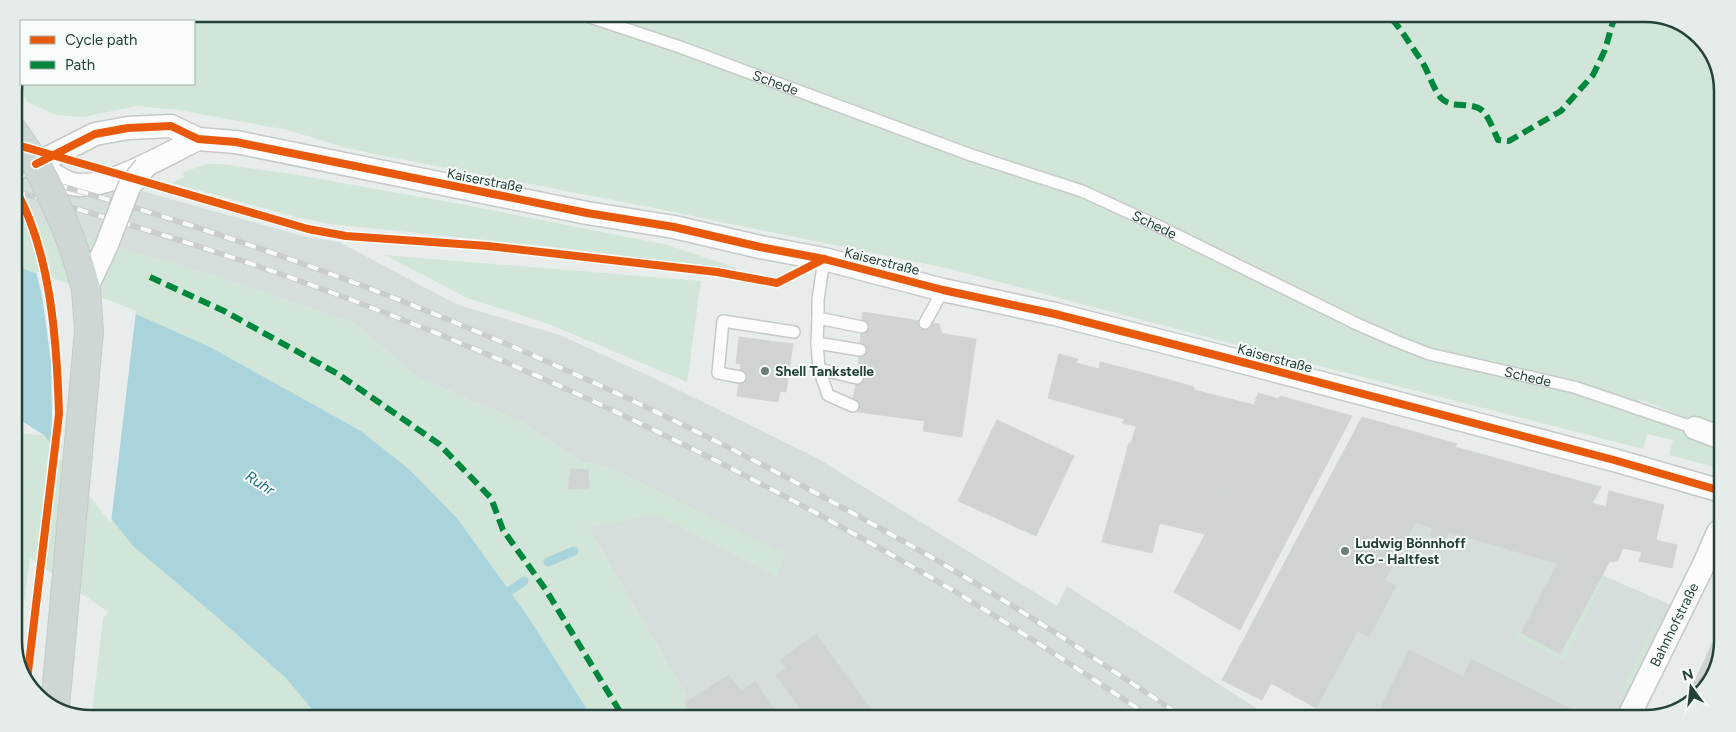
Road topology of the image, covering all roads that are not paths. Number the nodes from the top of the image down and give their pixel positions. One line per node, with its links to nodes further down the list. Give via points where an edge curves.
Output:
1 (605, 22): 19 (lane, Schede, via 971,155 1082,191 1357,324 1429,354 1574,387)
2 (198, 139): 4 (street, Kaiserstraße, via 171,126 128,128 95,134); 5 (street); 6 (street, Kaiserstraße, via 236,142)
3 (23, 145): 4 (main road)
4 (36, 164): 5 (street, bridge, via 70,184 90,185); 7 (main road, bridge, via 78,256)
5 (145, 167): 7 (street, bridge, via 129,187)
6 (824, 259): 8 (street, Kaiserstraße); 9 (lane)
7 (86, 289): 23 (main road, via 89,331)
8 (943, 290): 10 (lane); 21 (street, Kaiserstraße, via 1056,314 1223,357)
9 (818, 318): 11 (lane); 13 (lane)
10 (925, 322)
11 (862, 327)
12 (794, 332): 16 (lane, via 723,321 718,373)
13 (817, 342): 14 (lane); 15 (lane)
14 (860, 350)
15 (819, 369): 17 (lane); 18 (lane, via 828,395)
16 (740, 377)
17 (857, 378)
18 (853, 406)
19 (1695, 428): 20 (street, Schede)
20 (1714, 434)
21 (1714, 489)
22 (1714, 542): 24 (street, Bahnhofstraße)
23 (55, 699)
24 (1632, 710)

